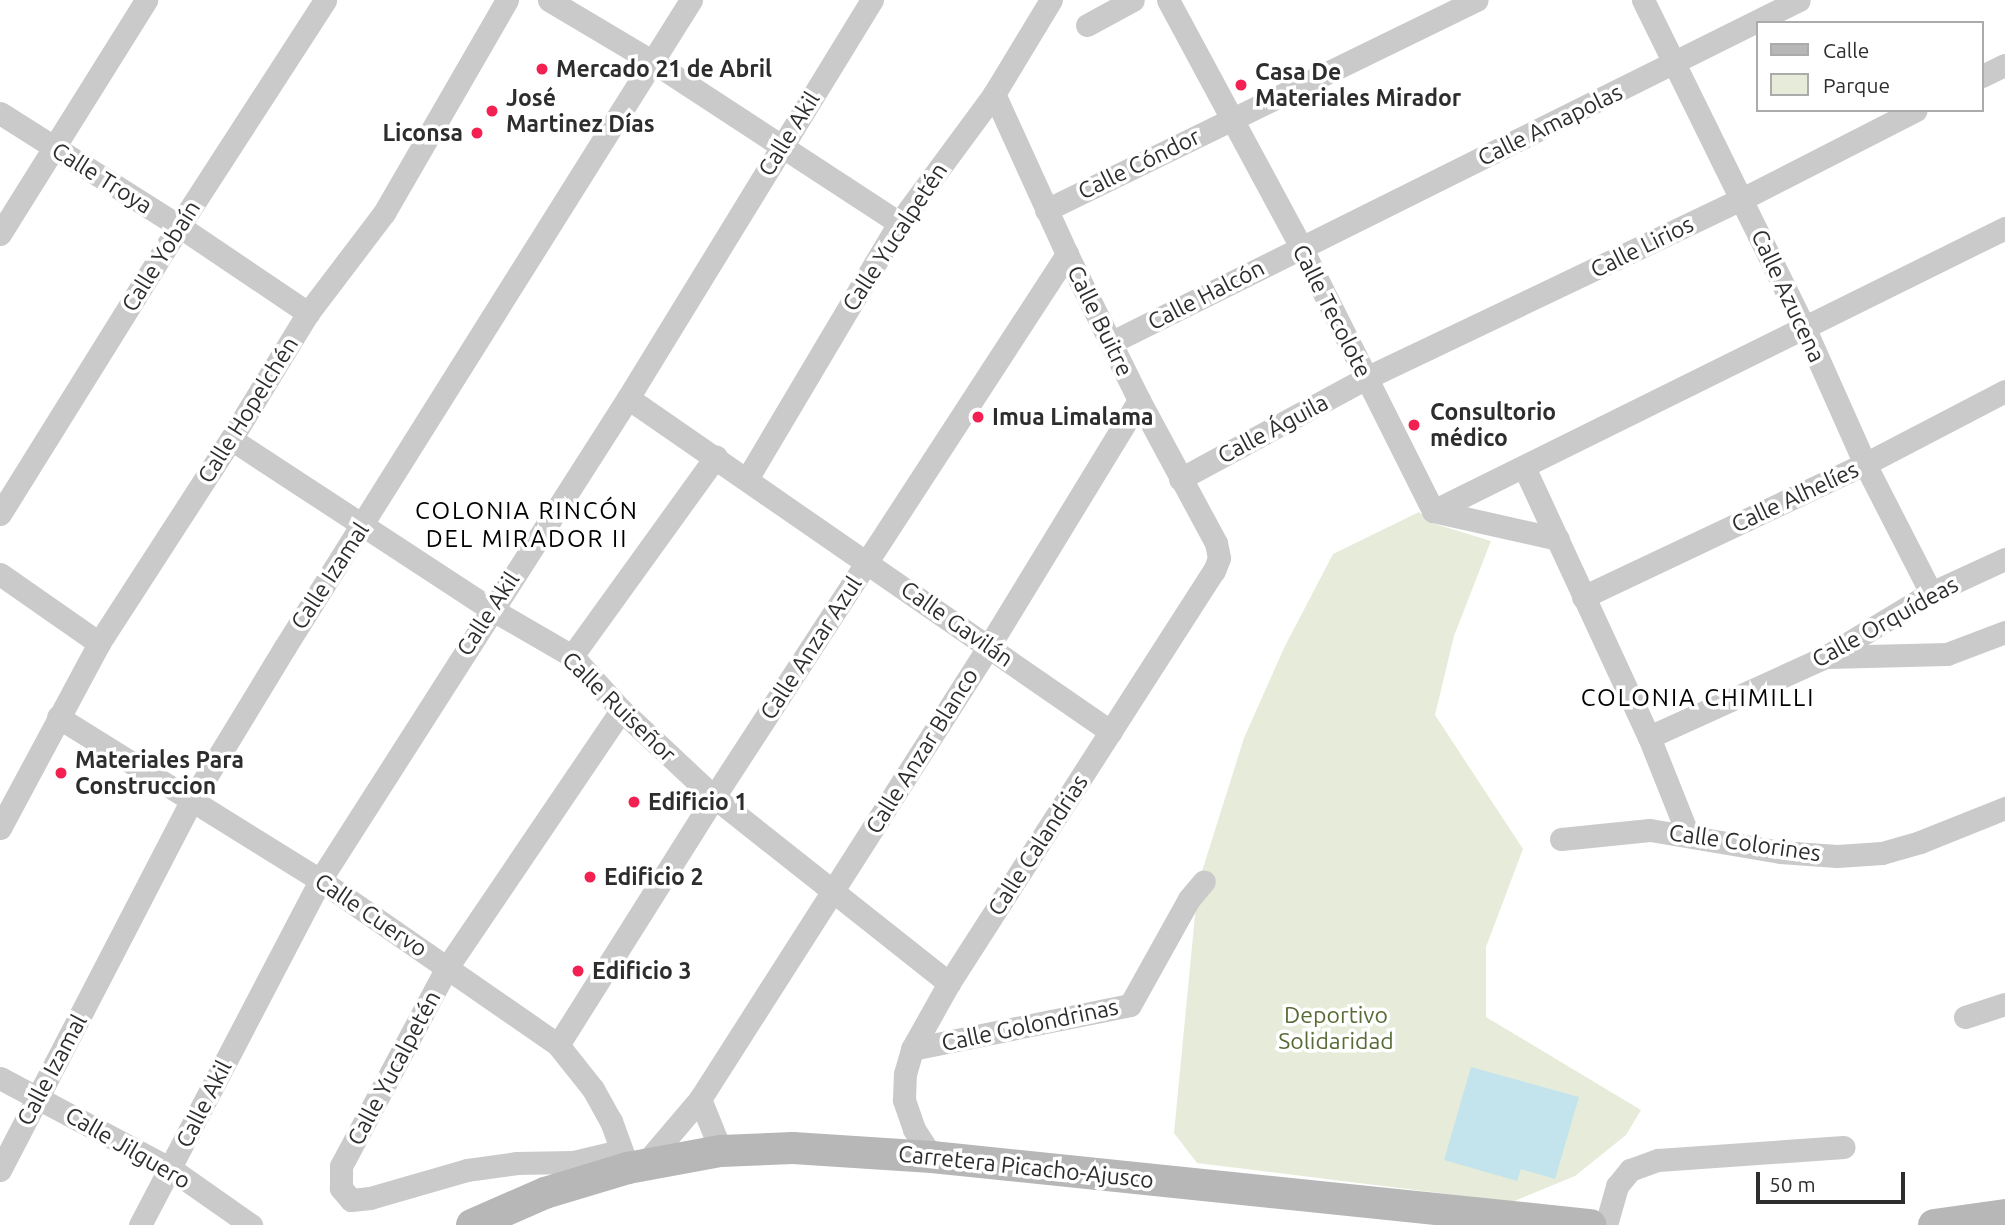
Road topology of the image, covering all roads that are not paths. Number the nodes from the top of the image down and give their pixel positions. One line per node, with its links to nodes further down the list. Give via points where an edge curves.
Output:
1 (146, 0): 25 (street)
2 (325, 0): 29 (street, Calle Yobaín)
3 (507, 0): 34 (street, Calle Hopelchén, via 384,213)
4 (549, 0): 16 (street)
5 (691, 0): 16 (street, Calle Izamal)
6 (872, 0): 24 (street, Calle Akil)
7 (1051, 0): 20 (street, Calle Yucalpetén)
8 (1133, 0): 15 (street)
9 (1168, 0): 23 (street, Calle Tecolote)
10 (1476, 0): 23 (street, Calle Cóndor)
11 (1643, 0): 17 (street, Calle Azucena)
12 (1799, 0): 13 (street, Calle Amapolas)
13 (1758, 21)
14 (1756, 22): 17 (street, Calle Amapolas)
15 (1087, 25)
16 (653, 62): 24 (street); 49 (street, Calle Izamal)
17 (1676, 63): 26 (street, Calle Azucena); 32 (street, Calle Amapolas)
18 (2005, 65): 19 (street)
19 (1984, 75)
20 (994, 94): 27 (street, Calle Buitre); 28 (street, Calle Yucalpetén)
21 (1912, 112): 26 (street, Calle Lirios)
22 (0, 113): 25 (street, Calle Troya)
23 (1232, 119): 27 (street, Calle Cóndor); 32 (street, Calle Tecolote)
24 (782, 146): 28 (street); 39 (street, Calle Akil)
25 (56, 149): 29 (street, Calle Troya); 31 (street)
26 (1742, 199): 35 (street, Calle Azucena); 37 (street, Calle Lirios)
27 (1046, 209): 33 (street, Calle Buitre)
28 (899, 223): 45 (street, Calle Yucalpetén)
29 (179, 226): 34 (street, Calle Troya); 48 (street, Calle Yobaín)
30 (2005, 228): 35 (street)
31 (0, 234)
32 (1301, 247): 36 (street, Calle Halcón); 37 (street, Calle Tecolote)
33 (1067, 254): 36 (street, Calle Buitre); 53 (street, Calle Anzar Azul)
34 (308, 313): 41 (street, Calle Hopelchén)
35 (1804, 327): 43 (street, Calle Azucena); 44 (street)
36 (1112, 342): 40 (street, Calle Buitre)
37 (1366, 379): 46 (street, Calle Águila); 47 (street, Calle Tecolote)
38 (2005, 391): 43 (street, Calle Alhelíes)
39 (628, 398): 42 (street, Calle Gavilán); 57 (street, Calle Akil)
40 (1139, 400): 46 (street, Calle Buitre); 60 (street, Calle Anzar Blanco)
41 (231, 439): 49 (street, Calle Ruiseñor); 59 (street, Calle Hopelchén)
42 (716, 456): 45 (street, Calle Gavilán); 61 (street)
43 (1865, 464): 55 (street, Calle Azucena); 56 (street, Calle Alhelíes)
44 (1524, 467): 47 (street); 50 (street)
45 (747, 479): 53 (street, Calle Gavilán)
46 (1180, 479): 51 (street, Calle Buitre)
47 (1433, 511): 50 (street)
48 (0, 514)
49 (363, 525): 57 (street, Calle Ruiseñor); 68 (street, Calle Izamal)
50 (1558, 539): 56 (street)
51 (1216, 543): 65 (street, Calle Calandrias, via 1219,558 1214,571)
52 (2005, 559): 55 (street, Calle Orquídeas)
53 (867, 561): 60 (street, Calle Gavilán); 67 (street, Calle Anzar Azul)
54 (0, 575): 59 (street)
55 (1931, 593): 62 (street, Calle Orquídeas)
56 (1583, 597): 66 (street)
57 (491, 609): 61 (street, Calle Ruiseñor); 73 (street, Calle Akil)
58 (2005, 632): 62 (street, via 1947,654)
59 (99, 643): 64 (street, Calle Hopelchén)
60 (989, 646): 65 (street, Calle Gavilán); 75 (street, Calle Anzar Blanco)
61 (572, 656): 63 (street, Calle Ruiseñor)
62 (1825, 657): 66 (street, Calle Orquídeas)
63 (621, 710): 67 (street, Calle Ruiseñor); 76 (street, Calle Yucalpetén)
64 (58, 717): 68 (street, Calle Cuervo); 70 (street, Calle Hopelchén)
65 (1111, 732): 77 (street, Calle Calandrias)
66 (1649, 737): 71 (street)
67 (714, 797): 75 (street, Calle Ruiseñor); 80 (street, Calle Anzar Azul)
68 (192, 800): 73 (street, Calle Cuervo); 83 (street, Calle Izamal)
69 (2005, 808): 71 (street, Calle Colorines, via 1882,853 1780,852)
70 (0, 828)
71 (1688, 835): 72 (street, Calle Colorines, via 1650,830)
72 (1561, 839)
73 (320, 880): 76 (street, Calle Cuervo); 89 (street, Calle Akil)
74 (1204, 881): 81 (street, Calle Golondrinas, via 1189,899 1130,1005)
75 (834, 891): 77 (street, Calle Ruiseñor); 84 (street, Calle Anzar Blanco)
76 (447, 966): 80 (street, Calle Cuervo); 88 (street, Calle Yucalpetén, via 341,1166 341,1188 351,1200 467,1170 517,1163)
77 (949, 983): 81 (street, Calle Calandrias)
78 (2005, 1004): 79 (street)
79 (1965, 1017)
80 (558, 1045): 88 (street, Calle Cuervo, via 593,1088)
81 (912, 1049): 87 (street, Calle Calandrias, via 904,1100 914,1129)
82 (0, 1078): 83 (street, Calle Jilguero)
83 (38, 1098): 89 (street, Calle Jilguero); 90 (street, Calle Izamal)
84 (700, 1099): 86 (street); 88 (street, Calle Anzar Blanco)
85 (1844, 1147): 97 (street, via 1658,1160 1630,1170 1617,1186)
86 (721, 1151): 87 (main road, Carretera Picacho-Ajusco, via 793,1148); 88 (main road, Carretera Picacho-Ajusco)
87 (932, 1157): 92 (main road, Carretera Picacho-Ajusco)
88 (631, 1161): 95 (main road, Carretera Picacho-Ajusco)
89 (171, 1169): 93 (street, Calle Akil); 94 (street, Calle Jilguero)
90 (0, 1170)
91 (2005, 1215): 98 (main road)
92 (1469, 1219): 96 (main road, Carretera Picacho-Ajusco)
93 (140, 1225)
94 (251, 1225)
95 (472, 1225)
96 (1590, 1225)
97 (1606, 1225)
98 (1934, 1225)

